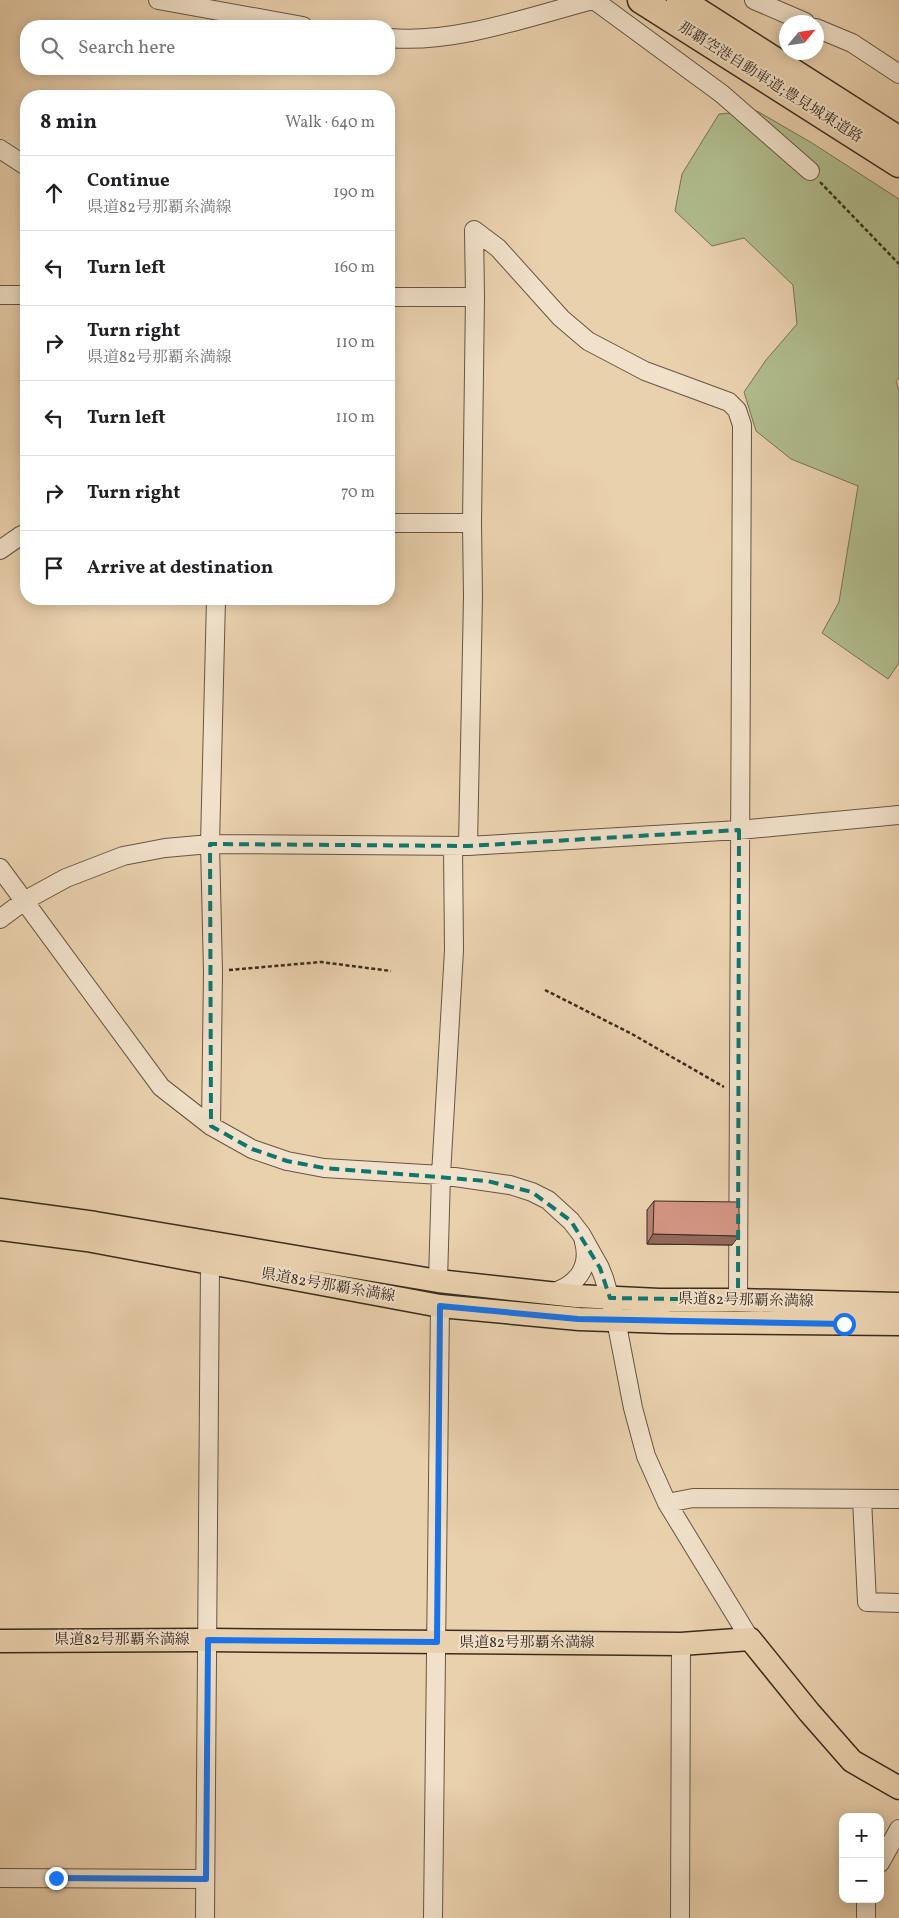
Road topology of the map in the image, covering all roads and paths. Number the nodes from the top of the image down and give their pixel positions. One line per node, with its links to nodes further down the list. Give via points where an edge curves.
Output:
1 (158, 0): 7 (street)
2 (593, 0): 9 (street, via 465,33 410,40); 15 (street, via 722,94)
3 (641, 0): 14 (highway, 那覇空港自動車道;豊見城東道路)
4 (680, 0): 11 (highway, 那覇空港自動車道;豊見城東道路)
5 (754, 0): 6 (street)
6 (789, 15)
7 (270, 20)
8 (824, 31): 10 (street, via 852,43)
9 (395, 39)
10 (899, 74)
11 (899, 140)
12 (0, 149): 13 (street)
13 (20, 162)
14 (899, 164)
15 (810, 171): 16 (path)
16 (899, 264)
17 (0, 295): 18 (street)
18 (20, 296)
19 (395, 297): 20 (street)
20 (475, 298): 22 (street); 27 (street, via 474,230 498,248 561,318 588,341 646,371 730,402 737,410 742,425)
21 (395, 523): 22 (street)
22 (472, 523): 29 (street, via 473,597)
23 (20, 536): 24 (street)
24 (0, 550)
25 (216, 605): 28 (street)
26 (899, 815): 27 (street)
27 (740, 830): 29 (street); 36 (street)
28 (210, 844): 29 (street); 31 (street, via 123,856 66,878); 34 (street)
29 (461, 846): 38 (street)
30 (0, 868): 31 (street)
31 (24, 901): 32 (street); 37 (street, via 161,1087)
32 (0, 919)
33 (391, 971): 34 (path, via 321,962)
34 (213, 972): 37 (street)
35 (545, 990): 36 (path, via 632,1034)
36 (739, 1095): 46 (street)
37 (211, 1126): 38 (street, via 252,1149 287,1161 324,1168)
38 (442, 1175): 41 (street, via 510,1185 532,1192 554,1206); 43 (street)
39 (0, 1210): 43 (main road, 県道82号那覇糸満線, via 95,1222)
40 (0, 1229): 42 (main road, 県道82号那覇糸満線, via 87,1240)
41 (581, 1234): 44 (street, via 586,1255 580,1276 569,1286); 45 (street, via 600,1268)
42 (210, 1264): 48 (main road, 県道82号那覇糸満線); 56 (street)
43 (438, 1281): 44 (main road, 県道82号那覇糸満線)
44 (551, 1293): 45 (main road, 県道82号那覇糸満線)
45 (610, 1298): 46 (main road, 県道82号那覇糸満線); 49 (street)
46 (738, 1300): 47 (main road, 県道82号那覇糸満線)
47 (899, 1304)
48 (440, 1306): 49 (main road, 県道82号那覇糸満線); 58 (street)
49 (616, 1320): 50 (main road, 県道82号那覇糸満線); 53 (street, via 646,1456)
50 (899, 1324)
51 (862, 1499): 52 (street); 53 (street, via 692,1498); 54 (street, via 866,1602)
52 (899, 1499)
53 (667, 1502): 55 (street)
54 (899, 1603)
55 (750, 1639): 59 (main road, 県道82号那覇糸満線); 60 (main road, via 852,1761)
56 (208, 1640): 57 (main road, 県道82号那覇糸満線); 58 (main road, 県道82号那覇糸満線); 64 (street)
57 (0, 1641)
58 (437, 1642): 59 (main road, 県道82号那覇糸満線); 67 (street)
59 (681, 1644): 68 (street)
60 (899, 1788)
61 (899, 1828): 62 (street)
62 (883, 1858)
63 (0, 1878): 64 (street)
64 (206, 1879): 66 (street)
65 (866, 1903): 69 (street)
66 (205, 1918)
67 (433, 1918)
68 (680, 1918)
69 (866, 1918)

